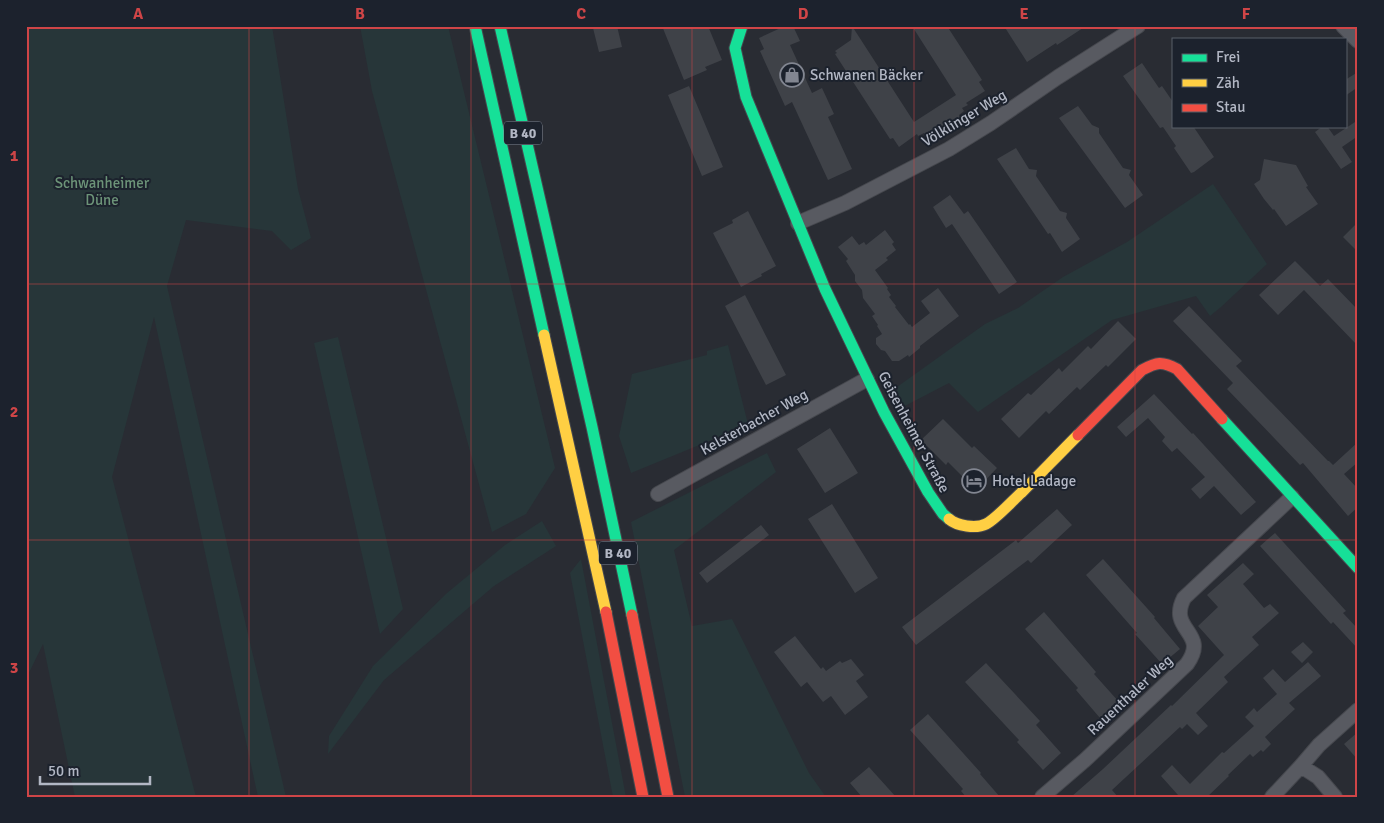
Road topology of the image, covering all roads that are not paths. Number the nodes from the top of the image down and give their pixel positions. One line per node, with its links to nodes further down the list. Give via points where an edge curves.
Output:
1 (475, 26): 14 (main road, B 40, via 583,504)
2 (500, 26): 15 (main road, B 40, via 639,646)
3 (742, 26): 7 (main road, Geisenheimer Straße, via 735,48 746,97)
4 (1138, 26): 7 (street, Völklinger Weg, via 991,124 845,203)
5 (1343, 26): 6 (street)
6 (1358, 41)
7 (798, 222): 8 (main road, Geisenheimer Straße)
8 (867, 379): 9 (street, Kelsterbacher Weg); 10 (main road, Geisenheimer Straße, via 928,492 943,514 960,525 978,526 994,518 1142,370 1155,363 1166,363 1177,370)
9 (658, 494)
10 (1292, 497): 11 (main road, Geisenheimer Straße); 16 (street, Rauenthaler Weg, via 1184,598 1179,607 1179,617 1195,648 1187,664)
11 (1358, 568)
12 (1358, 710): 13 (street)
13 (1301, 766): 17 (street); 18 (street, via 1318,777)
14 (643, 797)
15 (668, 797)
16 (1042, 797)
17 (1272, 797)
18 (1335, 797)

